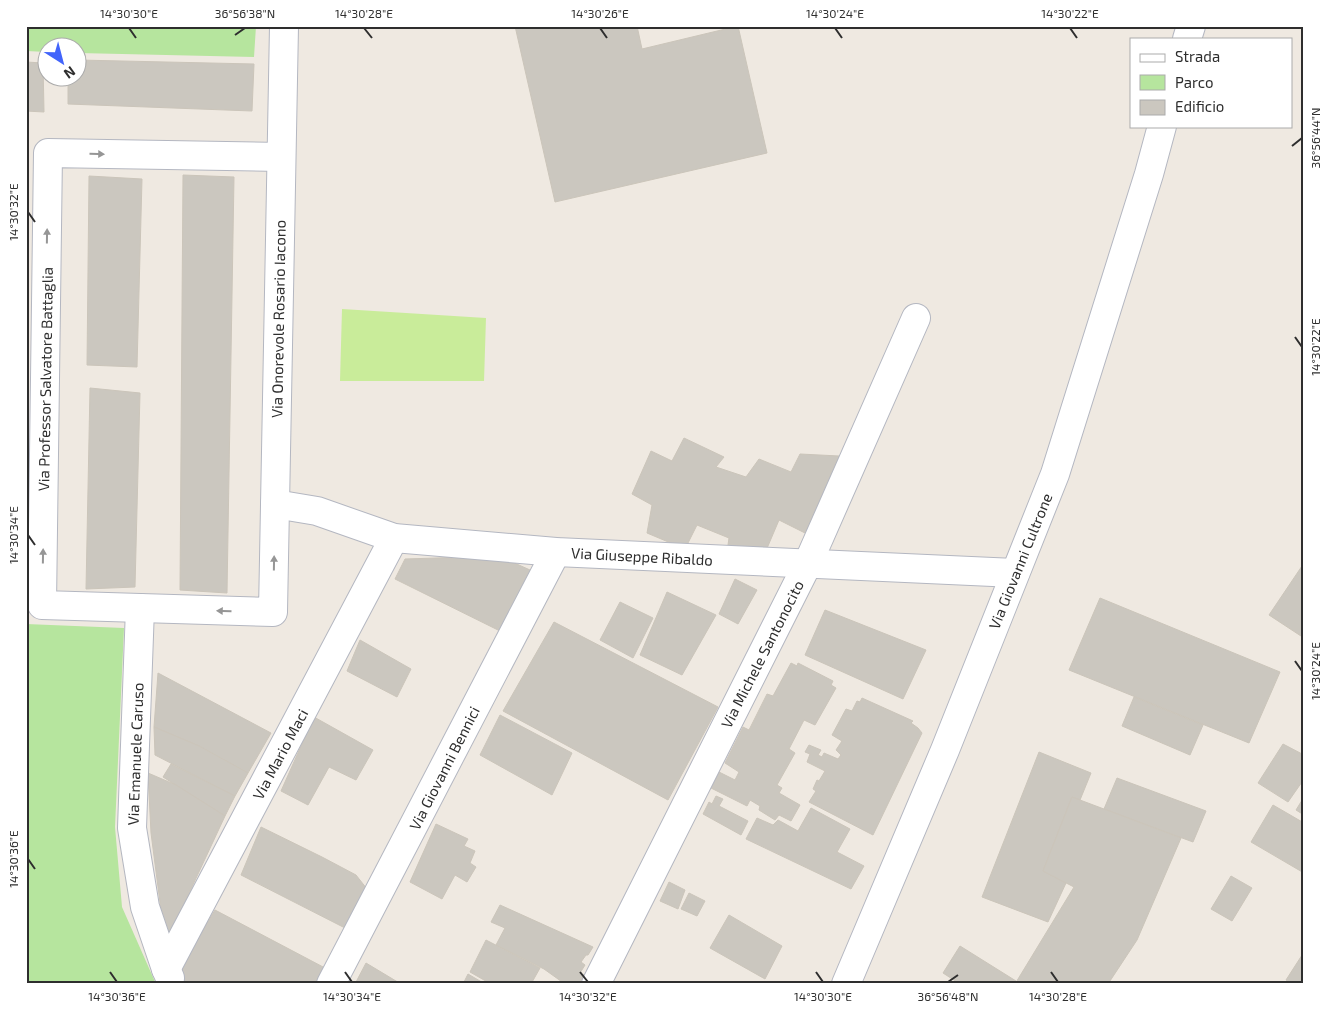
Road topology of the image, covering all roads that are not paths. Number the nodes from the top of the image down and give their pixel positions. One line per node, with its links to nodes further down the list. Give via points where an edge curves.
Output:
1 (284, 26): 5 (street, Via Onorevole Rosario Iacono)
2 (1191, 26): 3 (street)
3 (1187, 38)
4 (1161, 128): 12 (street, Via Giovanni Cultrone, via 1055,474)
5 (281, 158): 7 (street, Via Onorevole Rosario Iacono); 8 (street, Via Professor Salvatore Battaglia, one-way to 5, via 48,153)
6 (916, 318): 11 (street, Via Michele Santonocito)
7 (275, 504): 9 (street, Via Giuseppe Ribaldo, via 317,511); 13 (street, Via Onorevole Rosario Iacono, via 273,612)
8 (35, 518): 13 (street, Via Professor Salvatore Battaglia, one-way to 8, via 42,605)
9 (394, 538): 10 (street, Via Giuseppe Ribaldo); 14 (street, Via Mario Maci)
10 (556, 552): 11 (street, Via Giuseppe Ribaldo); 15 (street, Via Giovanni Bennici)
11 (808, 563): 12 (street, Via Giuseppe Ribaldo); 16 (street, Via Michele Santonocito)
12 (1015, 574): 17 (street, Via Giovanni Cultrone)
13 (140, 608): 14 (street, Via Emanuele Caruso, via 132,828 145,907)
14 (170, 977)
15 (332, 984)
16 (596, 984)
17 (846, 984)

